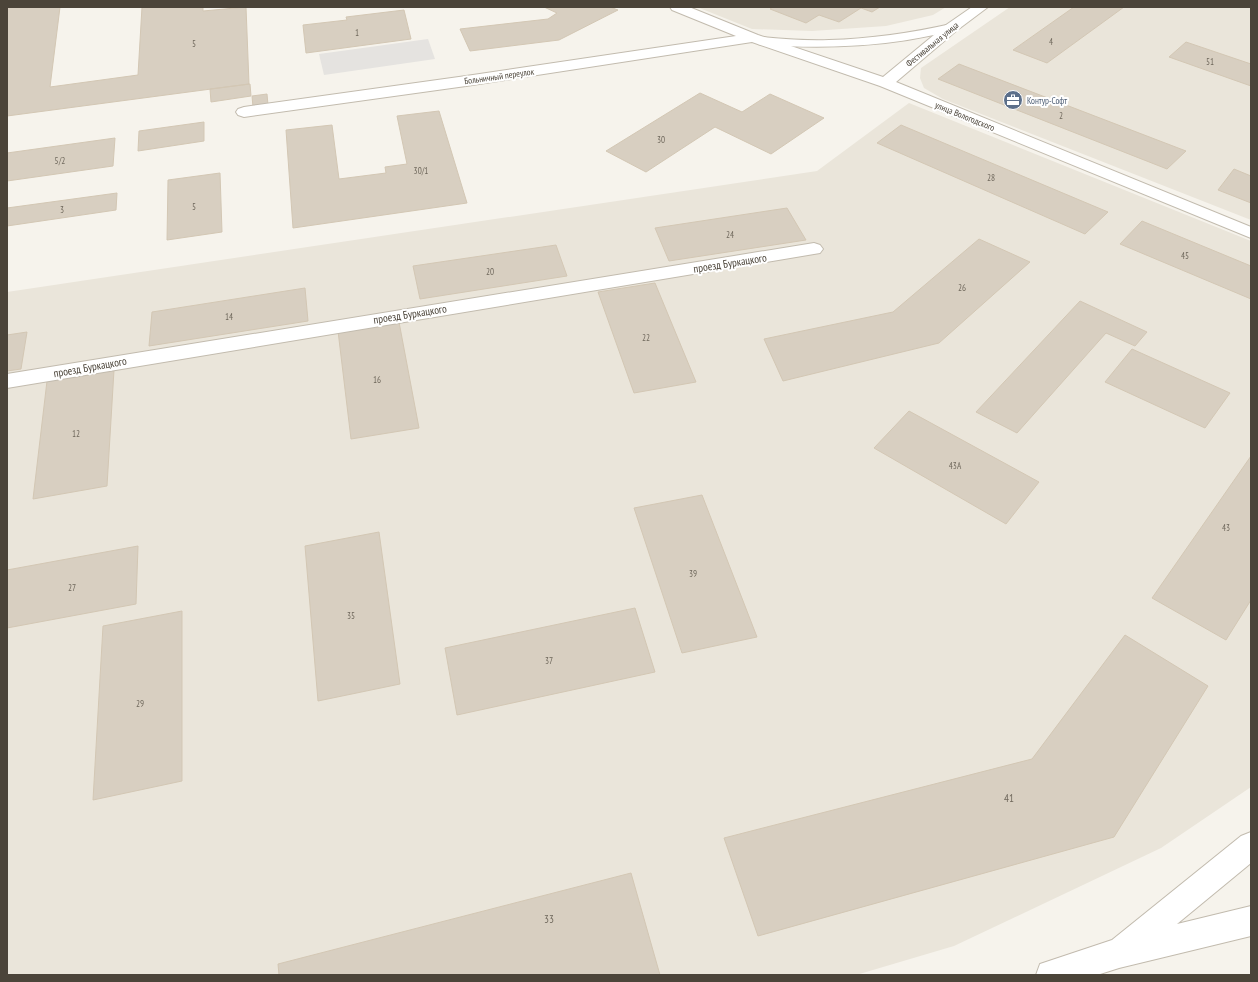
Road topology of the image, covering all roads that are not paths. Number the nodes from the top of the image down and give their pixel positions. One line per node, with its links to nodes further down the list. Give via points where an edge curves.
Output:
1 (677, 7): 4 (street, улица Вологодского)
2 (981, 7): 3 (street, Фестивальная улица)
3 (951, 28): 4 (lane, via 851,43 811,44); 5 (street, Фестивальная улица)
4 (757, 39): 5 (street, улица Вологодского); 6 (street, Больничный переулок)
5 (885, 83): 7 (street, улица Вологодского)
6 (244, 112)
7 (1251, 233)
8 (814, 249): 9 (street, проезд Буркацкого)
9 (7, 381)
10 (1251, 845): 12 (street)
11 (1251, 921): 12 (street)
12 (1119, 953): 13 (street)
13 (1051, 975)

